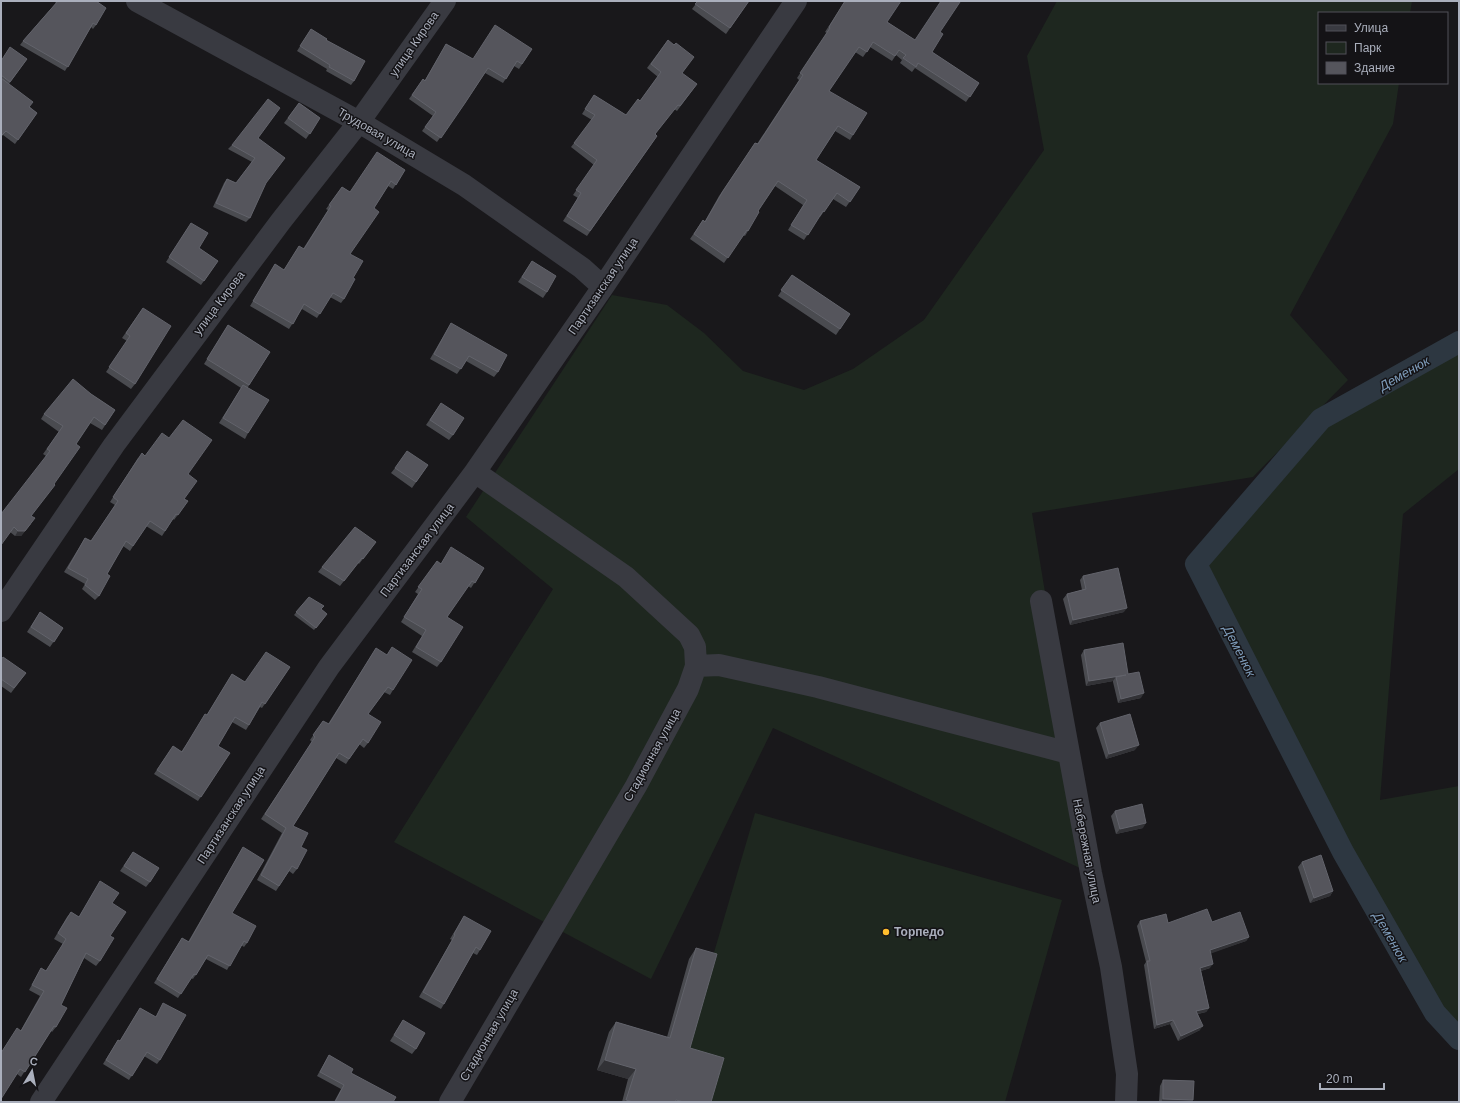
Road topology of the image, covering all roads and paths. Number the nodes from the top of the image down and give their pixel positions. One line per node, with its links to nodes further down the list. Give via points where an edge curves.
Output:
1 (137, 1): 4 (street, Трудовая улица)
2 (445, 1): 4 (street, улица Кирова)
3 (796, 1): 5 (street, Партизанская улица)
4 (359, 122): 5 (street, Трудовая улица, via 464,185 582,268); 8 (street, улица Кирова, via 281,221 114,445)
5 (603, 287): 6 (street, Партизанская улица)
6 (475, 472): 9 (street, Стадионная улица, via 626,577 689,634 695,647); 11 (street, Партизанская улица, via 329,667)
7 (1041, 601): 10 (street, Набережная улица)
8 (1, 611)
9 (696, 666): 10 (street, via 719,664); 12 (street, Стадионная улица, via 688,689 636,786)
10 (1069, 752): 13 (street, Набережная улица, via 1111,967 1127,1074)
11 (41, 1102)
12 (450, 1102)
13 (1126, 1102)

